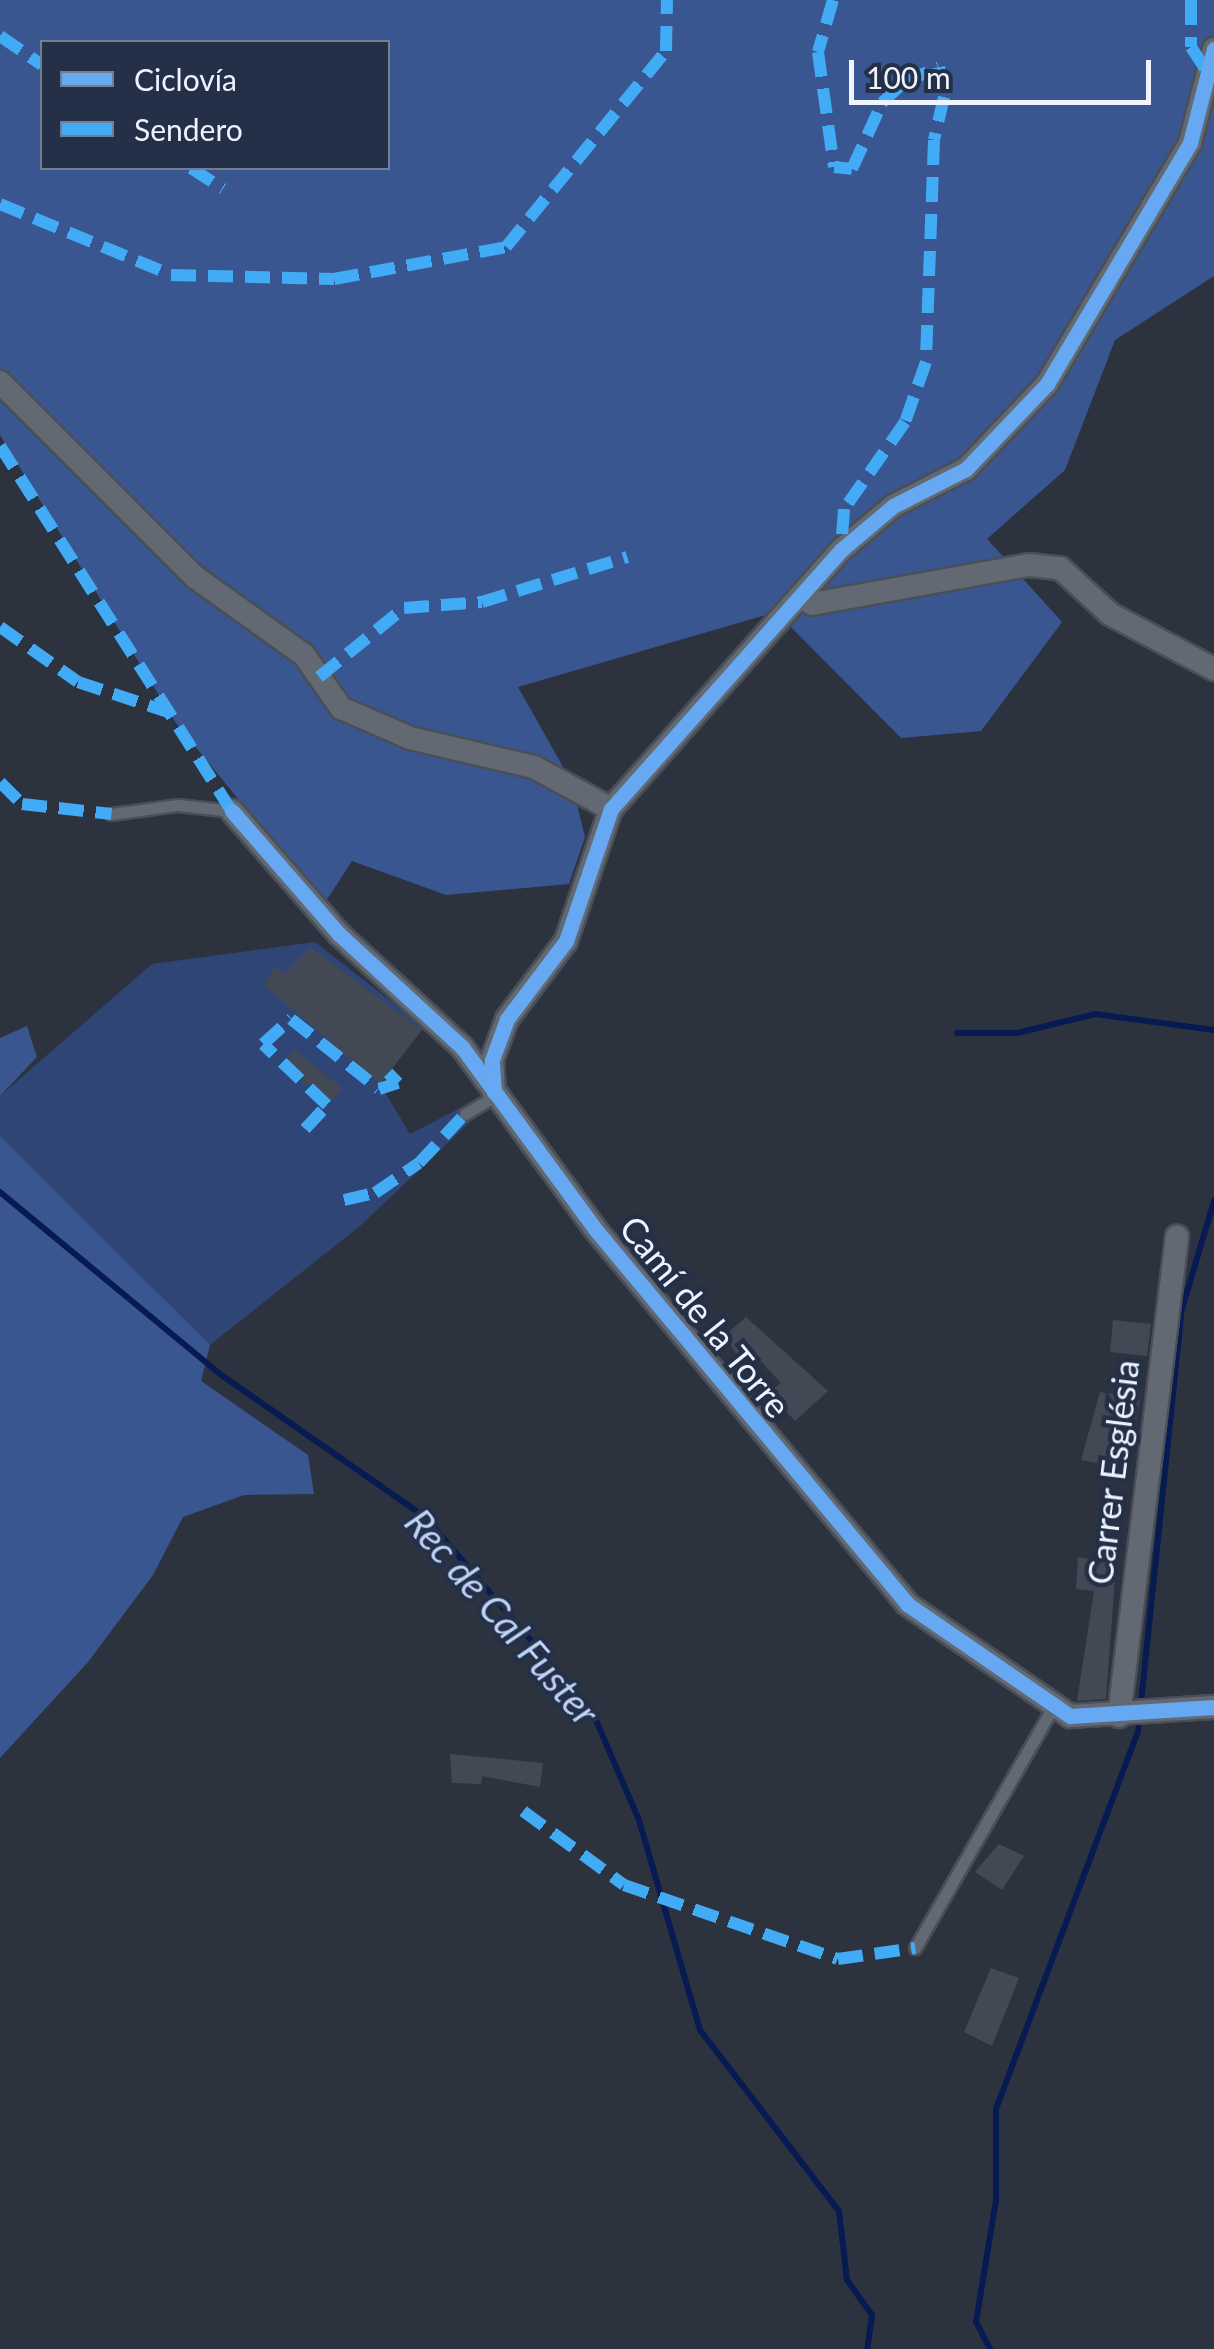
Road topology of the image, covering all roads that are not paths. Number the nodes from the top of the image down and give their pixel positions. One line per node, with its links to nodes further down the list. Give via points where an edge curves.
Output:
1 (1214, 49): 3 (street, via 1190,143 1047,384 966,469 893,506)
2 (0, 382): 5 (street, via 195,578 304,655 341,708 410,738 534,767)
3 (802, 595): 4 (street, via 812,604 1030,565 1060,568 1110,614); 5 (street)
4 (1214, 669)
5 (611, 809): 8 (street, via 566,941 507,1019 492,1060)
6 (232, 812): 7 (lane, via 178,805); 8 (street, Camí de la Torre, via 339,934 462,1048)
7 (112, 814)
8 (495, 1096): 9 (lane); 12 (street, Camí de la Torre, via 872,1568)
9 (465, 1114)
10 (1177, 1236): 13 (street, Carrer Església)
11 (1214, 1707): 13 (street)
12 (1052, 1709): 13 (street); 14 (lane)
13 (1119, 1716)
14 (915, 1948)

